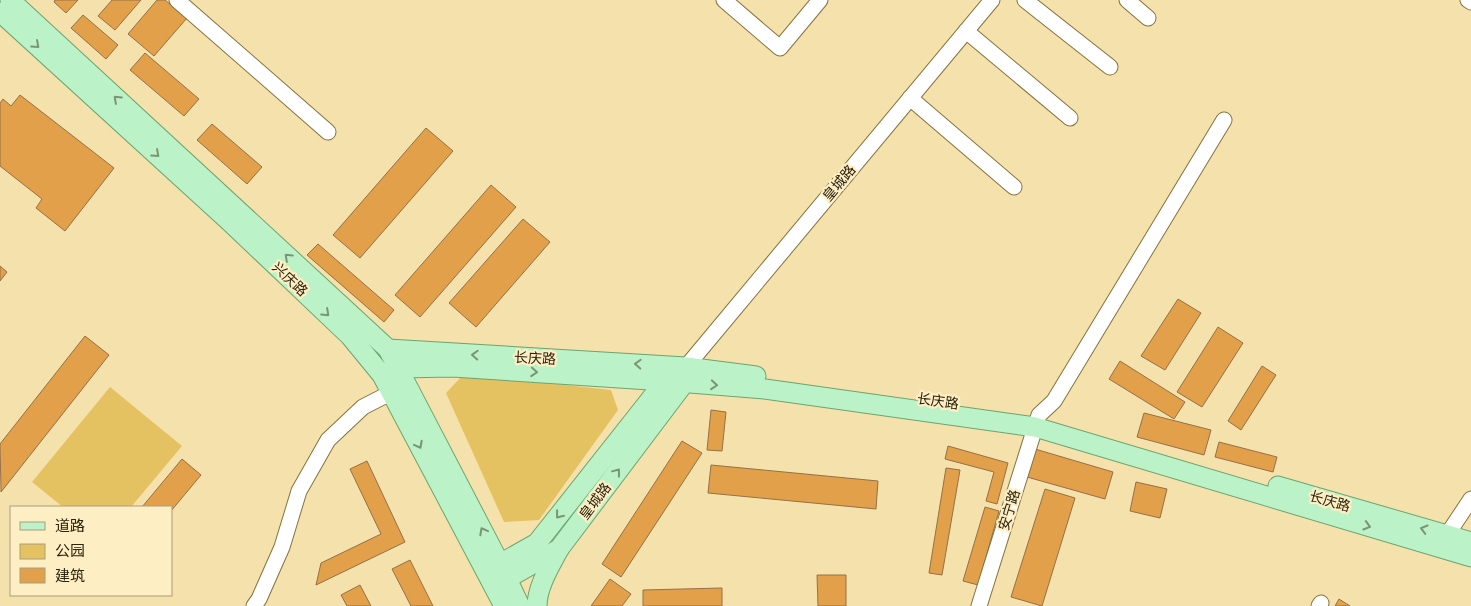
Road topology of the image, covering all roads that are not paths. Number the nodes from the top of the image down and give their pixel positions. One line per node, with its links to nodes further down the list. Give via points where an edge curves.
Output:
1 (10, 0): 19 (main road, 兴庆路, one-way to 1)
2 (177, 0): 17 (street)
3 (724, 0): 4 (street, via 780,48)
4 (820, 0)
5 (992, 0): 12 (street, 皇城路)
6 (1025, 0): 13 (street)
7 (1127, 0): 11 (street)
8 (1468, 0): 9 (street)
9 (1471, 2)
10 (0, 12): 20 (main road, 兴庆路, one-way to 20, via 229,221 350,336)
11 (1148, 18)
12 (966, 31): 14 (street, 皇城路); 15 (street)
13 (1110, 67)
14 (910, 98): 18 (street); 21 (street, 皇城路)
15 (1070, 118)
16 (1224, 120): 24 (street, via 1054,401)
17 (328, 132)
18 (1014, 187)
19 (388, 349): 20 (main road); 21 (main road, 长庆路, one-way to 19); 22 (main road, 兴庆路)
20 (370, 360): 22 (main road, 兴庆路)
21 (685, 375): 23 (main road); 24 (main road, 长庆路); 28 (main road, 皇城路, one-way to 21)
22 (394, 380): 23 (main road, one-way to 23, via 453,367); 29 (main road, 兴庆路); 30 (street, via 328,440 299,491 282,546)
23 (665, 381): 29 (main road, 皇城路, one-way to 29, via 537,543)
24 (1037, 421): 26 (main road, 长庆路, one-way to 24); 27 (main road, one-way to 27); 34 (street, 安宁路)
25 (1471, 499): 26 (street)
26 (1447, 536): 27 (main road, 长庆路)
27 (1470, 547)
28 (559, 549): 29 (main road, 皇城路); 33 (main road, via 546,574)
29 (497, 575): 31 (main road, 兴庆路); 32 (main road, 兴庆路)
30 (254, 606)
31 (504, 606)
32 (520, 606)
33 (537, 606)
34 (979, 606)

